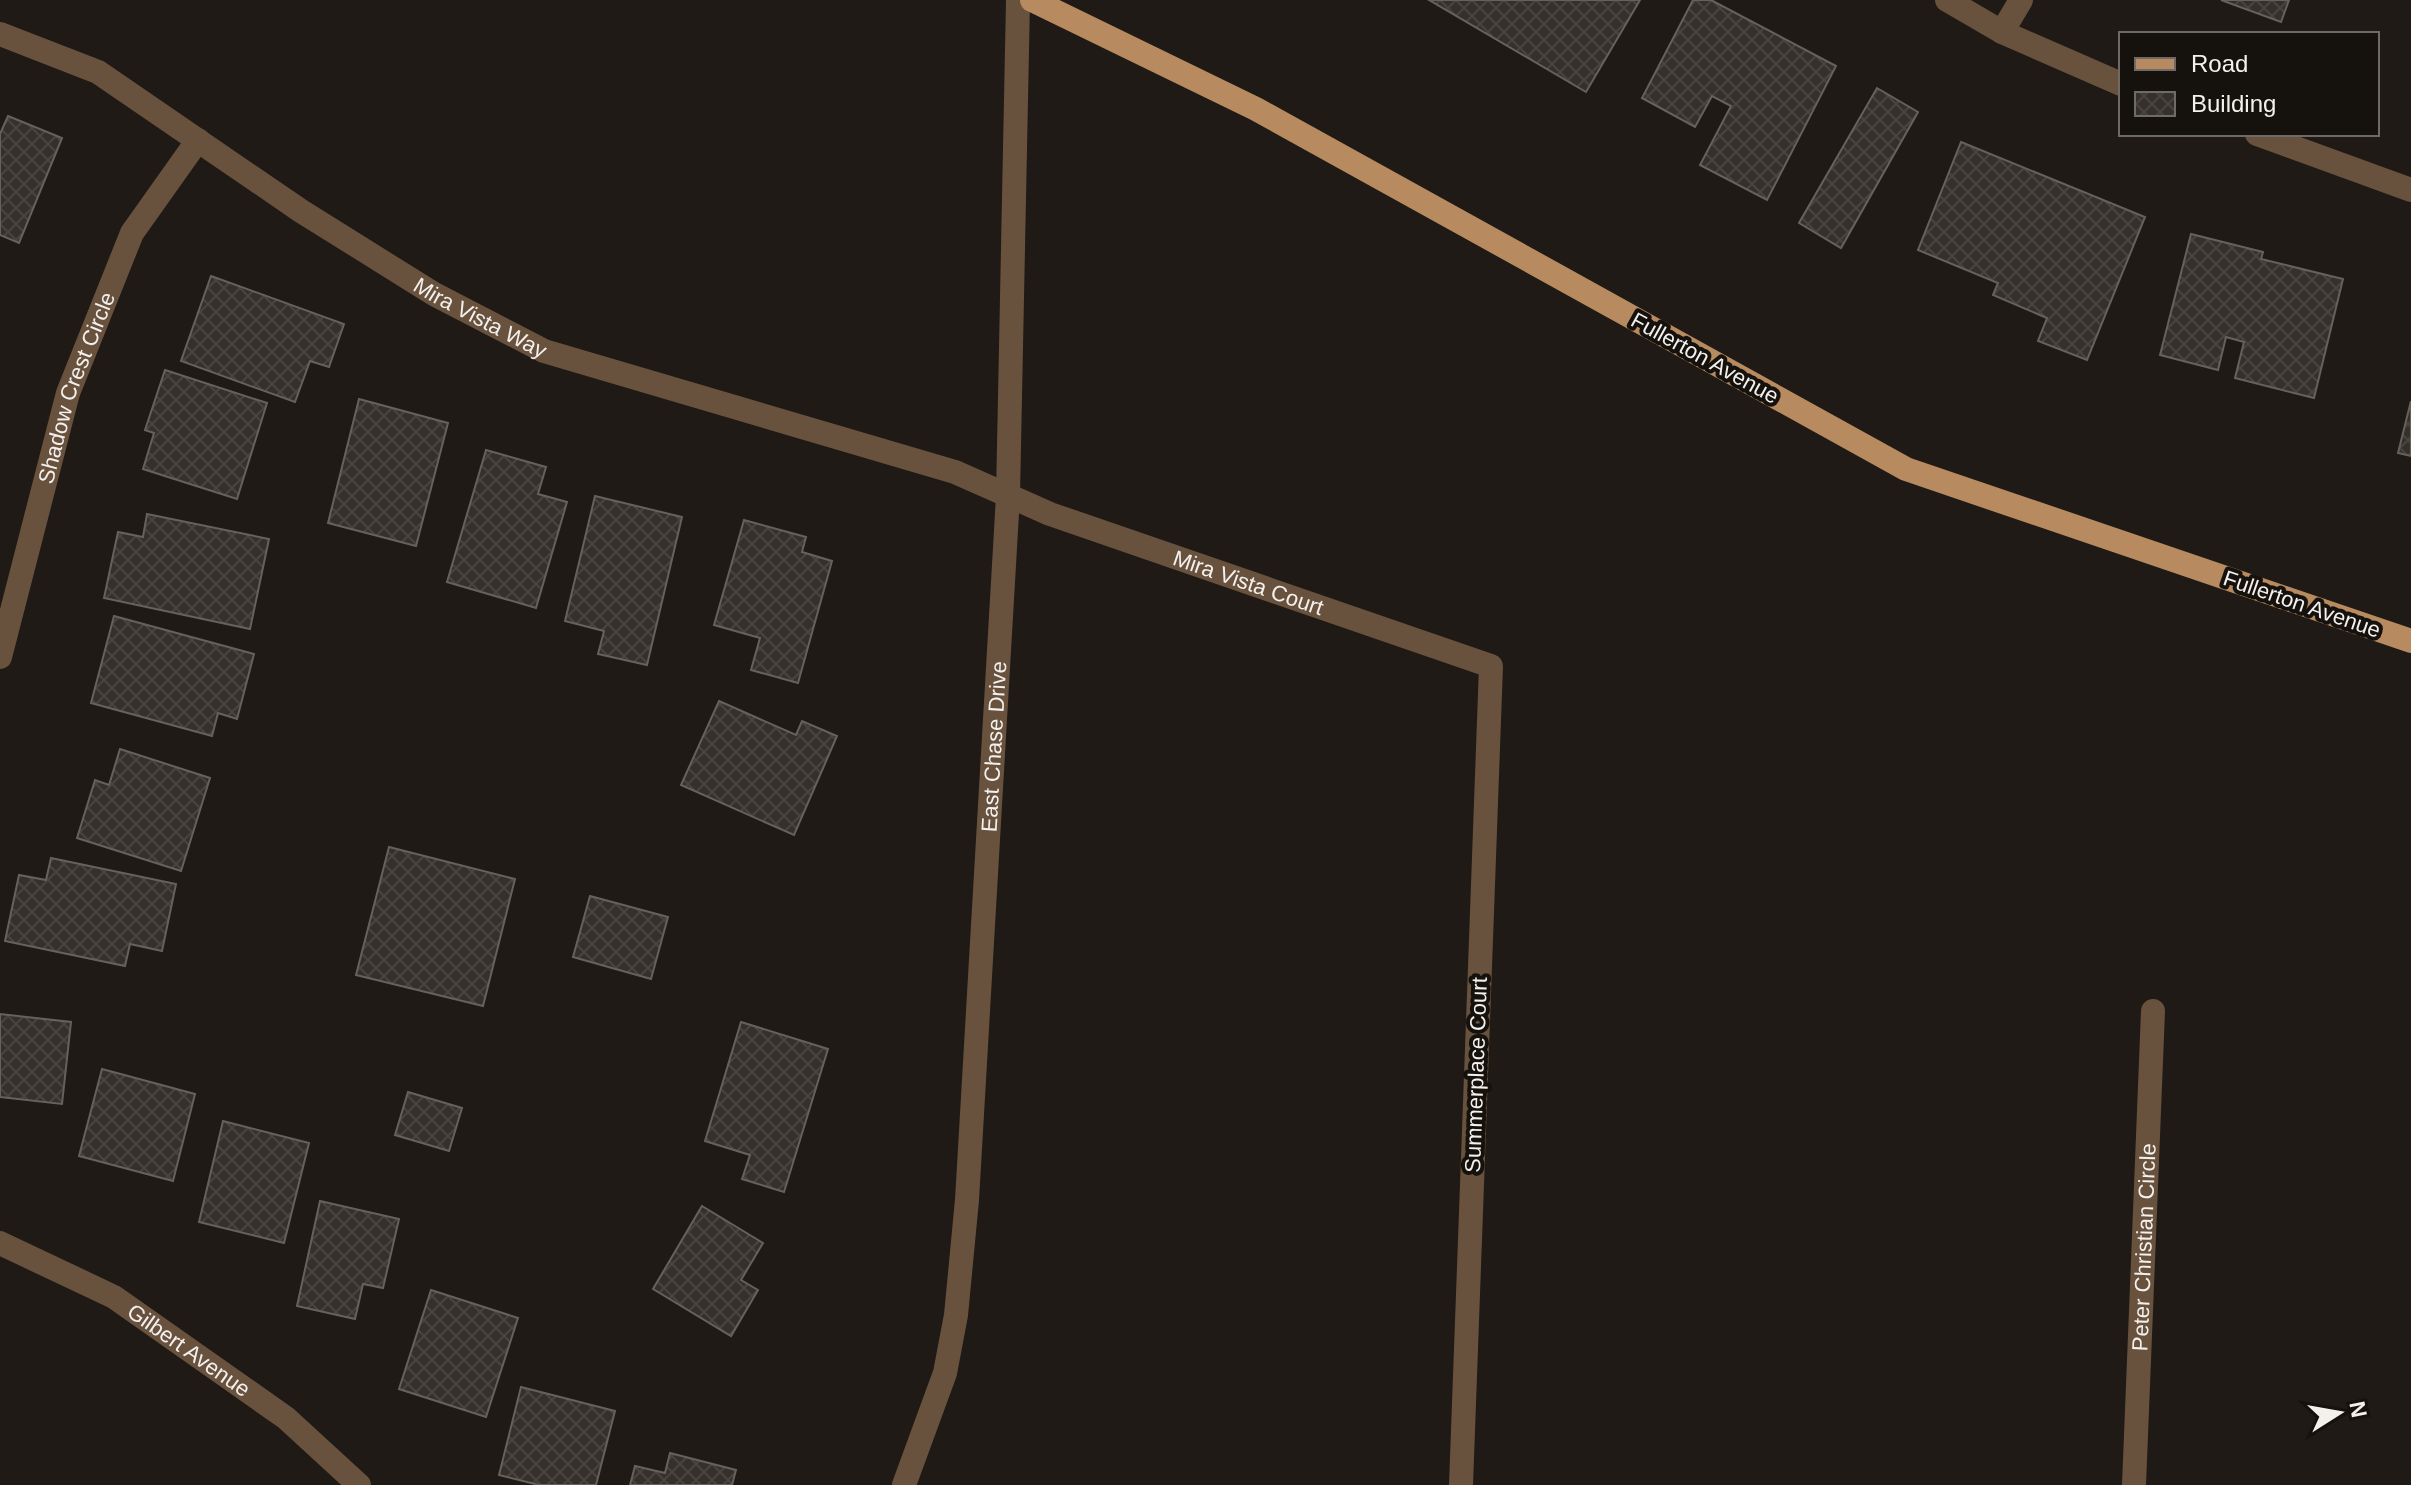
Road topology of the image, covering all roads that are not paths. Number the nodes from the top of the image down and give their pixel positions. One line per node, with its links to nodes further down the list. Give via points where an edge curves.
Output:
1 (1018, 0): 11 (street, East Chase Drive)
2 (1032, 0): 12 (main road, Fullerton Avenue, via 1256,109 1906,469)
3 (1947, 0): 5 (street)
4 (2021, 0): 5 (street)
5 (2002, 32): 7 (street)
6 (0, 34): 9 (street, Mira Vista Way, via 98,72)
7 (2119, 83)
8 (2262, 136): 10 (street)
9 (198, 140): 11 (street, Mira Vista Way, via 434,294 544,351 955,472); 13 (street, Shadow Crest Circle, via 132,233 68,393)
10 (2411, 190)
11 (1008, 496): 14 (street, Mira Vista Court); 18 (street, East Chase Drive, via 983,964 956,1315 941,1385)
12 (2411, 641)
13 (0, 657)
14 (1491, 666): 19 (street, Summerplace Court)
15 (2153, 1011): 20 (street, Peter Christian Circle)
16 (0, 1243): 17 (street, Gilbert Avenue, via 114,1297 286,1418)
17 (359, 1485)
18 (904, 1485)
19 (1461, 1485)
20 (2134, 1485)

